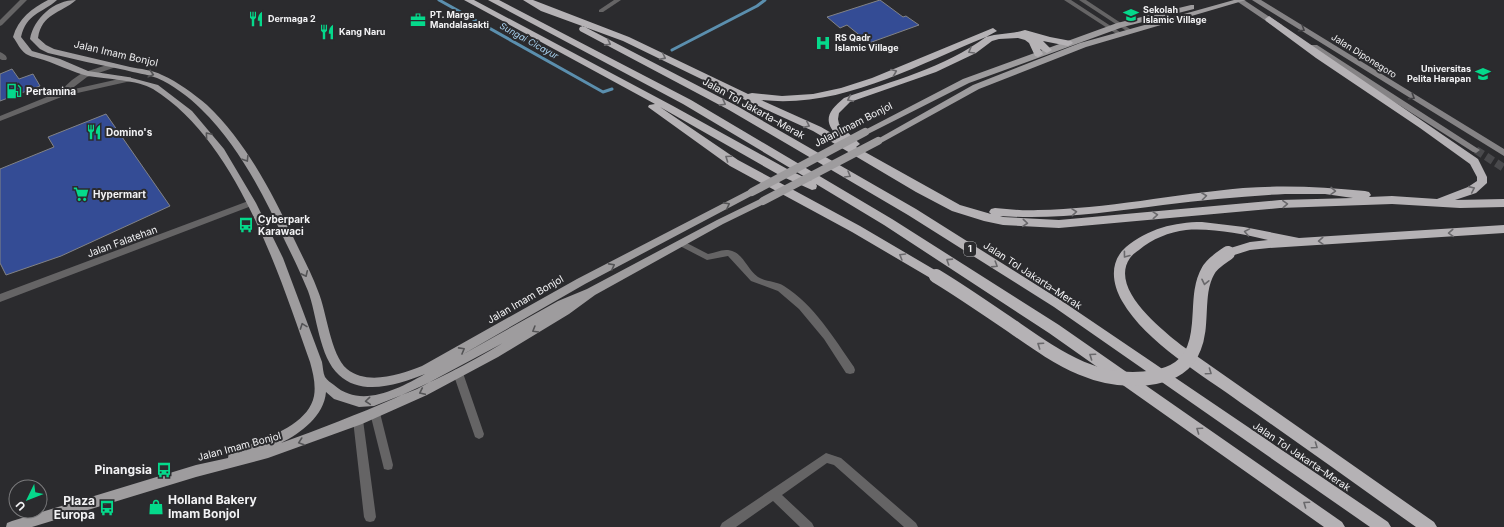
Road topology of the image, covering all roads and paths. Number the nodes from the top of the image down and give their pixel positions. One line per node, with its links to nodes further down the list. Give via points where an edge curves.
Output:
1 (24, 0): 15 (street)
2 (53, 0): 25 (main road, via 24,21 16,37 29,53)
3 (72, 0): 24 (main road, Jalan Imam Bonjol, via 39,22 34,31 34,39 51,51)
4 (468, 0): 23 (highway)
5 (492, 0): 38 (highway, 1, via 687,102)
6 (618, 0): 13 (street)
7 (1067, 0): 17 (street)
8 (1082, 0): 16 (street)
9 (1216, 0): 16 (main road, Jalan Imam Bonjol)
10 (1240, 0): 14 (street, Jalan Diponegoro); 18 (main road, Jalan Imam Bonjol)
11 (1256, 0): 33 (street, Jalan Diponegoro, one-way to 33)
12 (532, 2): 27 (highway, one-way to 27, via 626,39); 60 (highway, Jalan Tol Jakarta–Merak / 1, one-way to 60, via 733,108 912,212 1058,304)
13 (600, 11)
14 (1269, 19): 31 (street, Jalan Diponegoro); 36 (highway, one-way to 14, via 1472,190 1482,183 1482,177 1474,162 1302,45)
15 (0, 24)
16 (1120, 25): 17 (main road, Jalan Imam Bonjol); 18 (street)
17 (1111, 28): 19 (street); 21 (main road, Jalan Imam Bonjol)
18 (1130, 31): 19 (main road, Jalan Imam Bonjol)
19 (1120, 34): 40 (main road, Jalan Imam Bonjol, bridge, via 1083,45 976,87 878,141)
20 (1033, 36): 21 (highway); 22 (highway); 27 (highway, one-way to 20, via 780,99 817,97 871,81 996,30 1016,30)
21 (1068, 43): 22 (main road, Jalan Imam Bonjol)
22 (1043, 52): 34 (highway, one-way to 34, via 1028,38 1020,35 998,36 933,70 847,100 836,110 832,122 846,138 921,183 950,198 994,212 1042,214 1241,192 1288,190 1340,191); 42 (main road, Jalan Imam Bonjol, one-way to 22, bridge, via 966,81)
23 (585, 62): 38 (highway, via 785,173); 41 (highway, one-way to 23, bridge, via 1250,246 1228,253 1208,272 1204,286 1199,336 1184,364 1172,372 1149,379 1110,378 1079,368 1053,354 936,276 734,163)
24 (113, 65): 25 (street); 30 (main road, Jalan Imam Bonjol, one-way to 30, via 154,74 169,81 196,101)
25 (86, 73): 26 (main road); 28 (street, via 76,79)
26 (128, 79): 28 (street); 32 (main road, one-way to 26, via 190,113 155,87)
27 (733, 91): 34 (highway, one-way to 34, via 816,129 956,208 1003,221 1060,224 1280,204)
28 (62, 94): 29 (street)
29 (0, 119)
30 (236, 144): 32 (main road); 42 (main road, Jalan Imam Bonjol, one-way to 42, via 269,196 315,296 335,362 344,373 362,382 388,381 413,374)
31 (1476, 150)
32 (221, 151): 35 (main road)
33 (1504, 153)
34 (1392, 200): 36 (highway)
35 (251, 203): 44 (street, Jalan Falatehan); 47 (main road, one-way to 35, via 316,362 278,258)
36 (1435, 203): 37 (highway)
37 (1504, 203)
38 (888, 222): 59 (highway, 1, one-way to 38, via 1054,329)
39 (1504, 229): 41 (highway, one-way to 41)
40 (681, 242): 43 (main road, Jalan Imam Bonjol); 45 (street, via 707,257 728,252 750,276 762,284 779,288 801,304 821,326)
41 (1299, 242): 61 (highway, one-way to 61, via 1203,226 1168,229 1153,234 1124,255 1119,279 1134,311 1154,332)
42 (587, 279): 43 (main road)
43 (594, 291): 46 (main road, Jalan Imam Bonjol, one-way to 46, via 565,312); 47 (main road, one-way to 47, via 562,304 413,386 374,401 359,402 338,396)
44 (0, 298)
45 (850, 370)
46 (458, 373): 48 (main road, Jalan Imam Bonjol, one-way to 48); 50 (street)
47 (320, 380): 52 (main road, via 320,398 312,412 296,428 275,440)
48 (375, 413): 49 (main road, Jalan Imam Bonjol); 51 (street)
49 (358, 420): 52 (main road, Jalan Imam Bonjol, one-way to 52, via 268,453); 54 (street)
50 (479, 434)
51 (388, 465)
52 (196, 471): 55 (main road, Jalan Imam Bonjol)
53 (773, 494): 56 (street); 57 (street); 58 (street, via 826,458 837,461)
54 (370, 517)
55 (12, 527)
56 (726, 527)
57 (808, 527)
58 (912, 527)
59 (1337, 527)
60 (1383, 527)
61 (1430, 527)

